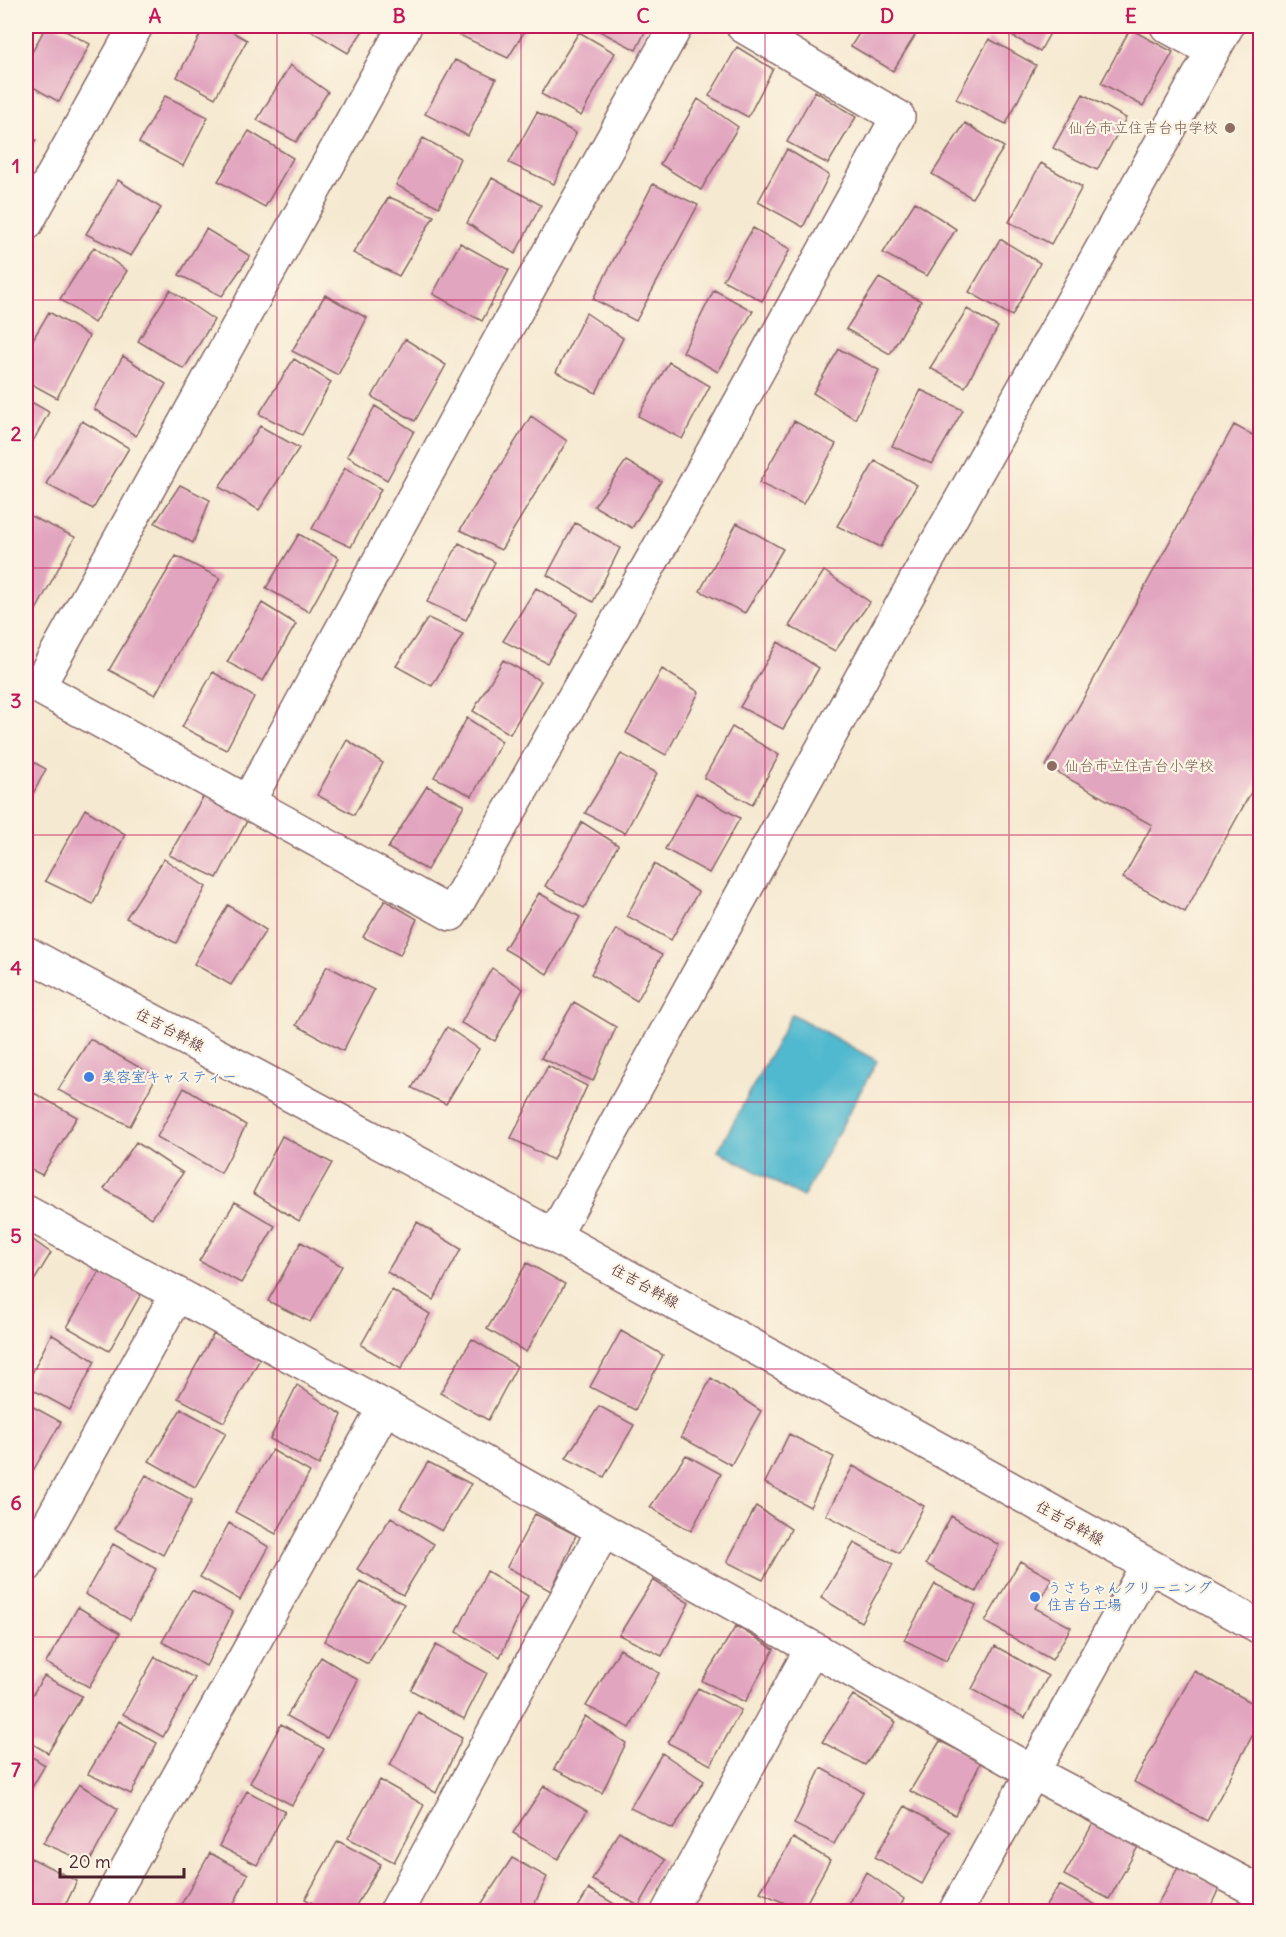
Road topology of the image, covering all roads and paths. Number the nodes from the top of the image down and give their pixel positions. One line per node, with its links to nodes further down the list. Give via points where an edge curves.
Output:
1 (136, 26): 7 (street)
2 (405, 26): 8 (street)
3 (676, 26): 9 (street)
4 (744, 26): 9 (street, via 898,117 451,914)
5 (1167, 26): 6 (street)
6 (1220, 38): 12 (street)
7 (26, 224)
8 (32, 684): 9 (street)
9 (248, 802)
10 (26, 953): 12 (street, 住吉台幹線)
11 (26, 1212): 13 (street)
12 (554, 1236): 17 (street, 住吉台幹線)
13 (177, 1294): 14 (street); 16 (street)
14 (385, 1407): 15 (street); 22 (street)
15 (603, 1531): 19 (street); 23 (street)
16 (26, 1566)
17 (1147, 1566): 18 (street, 住吉台幹線); 20 (street)
18 (1260, 1627)
19 (811, 1650): 20 (street); 24 (street)
20 (1032, 1772): 21 (street); 25 (street)
21 (1260, 1892): 26 (street)
22 (102, 1911)
23 (396, 1911)
24 (668, 1911)
25 (955, 1911)
26 (1249, 1911)

